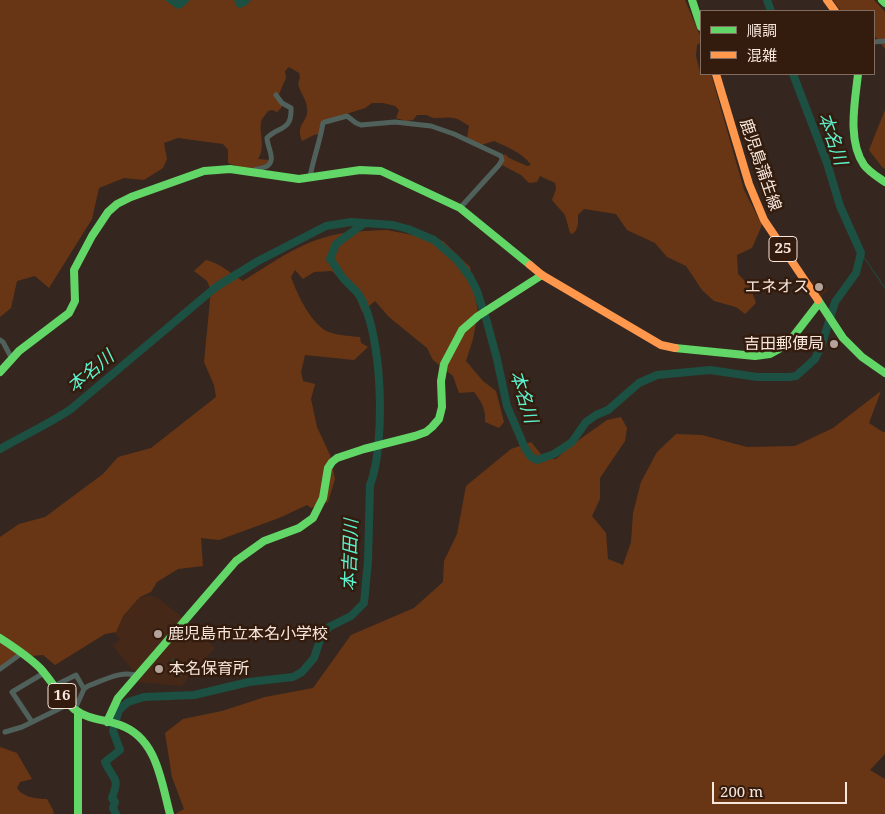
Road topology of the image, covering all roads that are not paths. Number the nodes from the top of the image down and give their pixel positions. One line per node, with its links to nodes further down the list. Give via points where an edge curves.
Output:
1 (692, 0): 4 (main road)
2 (882, 0): 3 (main road)
3 (885, 3)
4 (700, 24)
5 (716, 75): 13 (main road, 鹿児島蒲生線 / 25, via 760,212)
6 (858, 75): 10 (main road, via 854,101 856,145 863,164)
7 (276, 95): 8 (street, via 290,108 287,125 266,138 272,156 269,165)
8 (248, 172): 9 (main road, via 281,178); 15 (main road, via 205,170 116,205 101,220 75,267 73,278 77,294 73,308)
9 (310, 177): 11 (main road, via 372,169); 11 (street, via 325,122 347,116 360,125 395,122 431,126 501,156 499,165)
10 (885, 182)
11 (460, 208): 12 (main road)
12 (542, 275): 13 (main road, via 647,338 683,350 759,356 772,353 787,343); 22 (main road, via 462,330 444,364 442,407 436,423 426,432 336,458 328,468 324,498 313,518 299,528 264,541 236,560)
13 (819, 303): 17 (main road, 鹿児島蒲生線 / 25, via 850,345)
14 (0, 340): 15 (street)
15 (12, 359): 16 (main road)
16 (0, 372)
17 (885, 373)
18 (0, 638): 19 (main road, 16)
19 (22, 653): 20 (street); 21 (main road, 16)
20 (0, 669)
21 (44, 673): 23 (main road, 16); 26 (street, via 12,692)
22 (139, 676): 24 (street, via 114,676); 27 (main road, via 115,702)
23 (54, 686): 24 (street, via 76,675); 25 (main road, 16)
24 (84, 689): 25 (street)
25 (74, 708): 26 (street); 27 (main road, 16); 29 (main road)
26 (32, 722): 28 (street)
27 (110, 723): 30 (main road, 16, via 138,735 151,749)
28 (5, 732)
29 (78, 814)
30 (170, 814)

